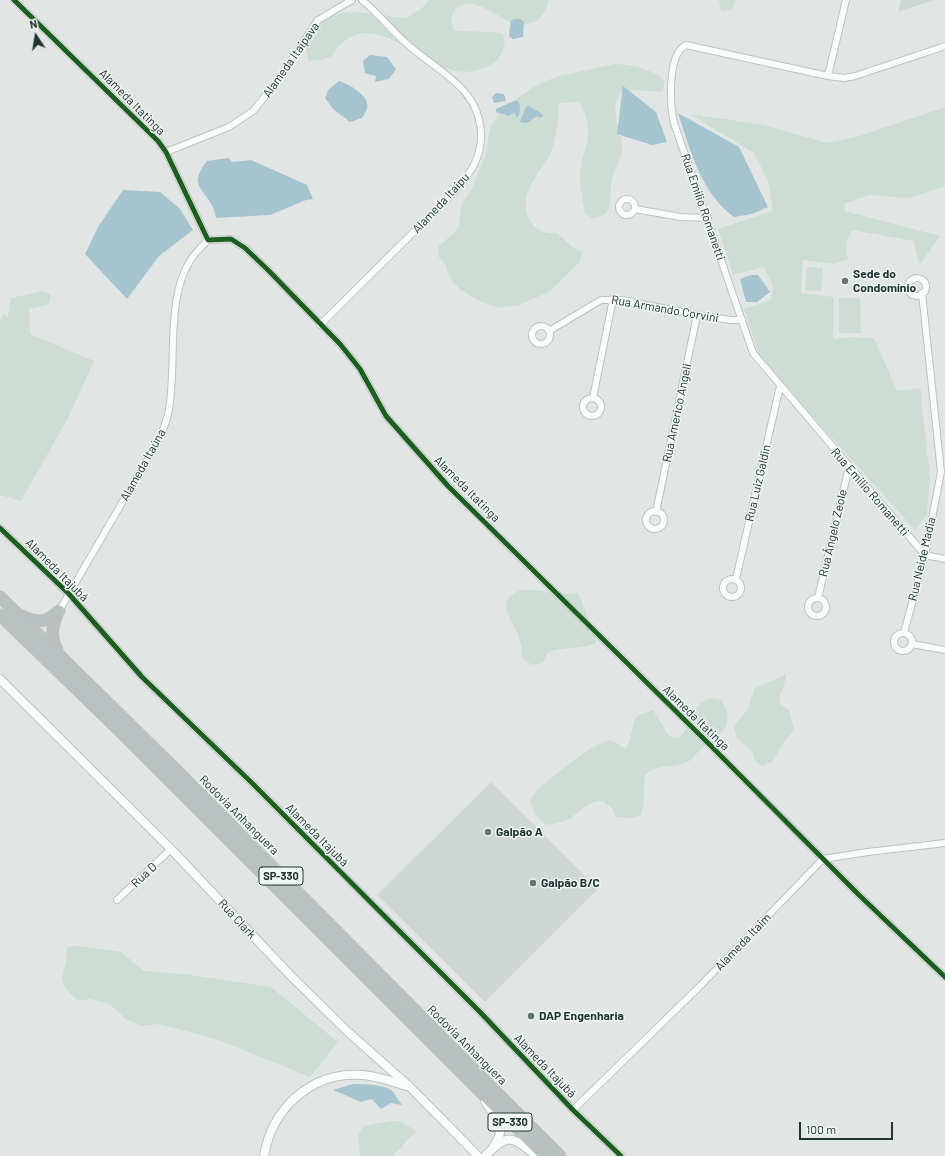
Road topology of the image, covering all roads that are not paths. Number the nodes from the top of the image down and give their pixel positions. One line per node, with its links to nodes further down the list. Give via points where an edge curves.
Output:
1 (14, 0): 7 (street, Alameda Itatinga, via 158,141)
2 (352, 0): 7 (street, Alameda Itaipava, via 318,20 277,82 253,111 229,127)
3 (362, 0): 15 (street, Alameda Itaipu, via 408,46 467,94 479,114 482,144 478,160 456,190)
4 (846, 0): 6 (street)
5 (945, 46): 6 (street, Rua Emilio Romanetti, via 855,76)
6 (828, 76): 9 (street, Rua Emilio Romanetti, via 690,44 680,49 673,73 671,110)
7 (166, 152): 10 (street, Alameda Itatinga)
8 (635, 209): 9 (street, via 681,218)
9 (708, 218): 14 (street, Rua Emilio Romanetti)
10 (208, 240): 15 (street, Alameda Itatinga, via 222,238 237,242 269,271); 26 (street, Alameda Itaúna, via 191,259 175,306 171,399 167,421)
11 (922, 293): 20 (street, Rua Neide Madia)
12 (613, 299): 13 (street, Rua Armando Corvini); 16 (street, Rua Armando Corvini, via 595,303); 18 (street)
13 (697, 315): 14 (street, Rua Armando Corvini); 21 (street, Rua Americo Angeli)
14 (742, 320): 17 (street, Rua Emilio Romanetti, via 753,353)
15 (320, 325): 39 (street, Alameda Itatinga, via 340,344 360,369 386,416 448,486)
16 (549, 331)
17 (780, 386): 19 (street, Rua Emilio Romanetti); 25 (street, Rua Luiz Galdin)
18 (593, 398)
19 (849, 467): 23 (street, Rua Emilio Romanetti); 28 (street, Rua Ângelo Zeole)
20 (943, 473): 23 (street, Rua Neide Madia)
21 (656, 512)
22 (0, 528): 26 (street, Alameda Itajubá)
23 (925, 555): 24 (street); 32 (street, Rua Neide Madia)
24 (945, 559)
25 (736, 579)
26 (69, 594): 29 (street, Alameda Itaúna); 44 (street, Alameda Itajubá, via 142,677 252,783 480,1012)
27 (0, 597): 30 (highway, Rodovia Anhanguera / SP-330)
28 (818, 598)
29 (59, 611): 30 (highway, via 38,622); 35 (highway, via 52,630 52,638)
30 (15, 612): 35 (highway, Rodovia Anhanguera / SP-330)
31 (0, 615): 43 (highway, Rodovia Anhanguera / SP-330, via 125,736)
32 (904, 633): 33 (street, via 909,636); 33 (street, via 896,636 895,648 900,651 906,650)
33 (912, 644): 34 (street)
34 (945, 650)
35 (60, 656): 51 (highway, Rodovia Anhanguera / SP-330)
36 (0, 679): 38 (street, Rua Clark)
37 (945, 843): 39 (street)
38 (171, 849): 40 (street, Rua D); 42 (street, Rua Clark, via 290,975 348,1032)
39 (823, 859): 41 (street, Alameda Itatinga); 44 (street, Alameda Itaim, via 699,987)
40 (118, 900)
41 (945, 977)
42 (410, 1087): 46 (street, via 362,1075 338,1075 311,1086 286,1105 270,1133); 47 (street, Rua Clark)
43 (476, 1087): 45 (street, via 501,1127); 50 (highway, Rodovia Anhanguera / SP-330)
44 (573, 1110): 52 (street, Alameda Itajubá)
45 (493, 1148): 48 (street); 49 (street, via 505,1140 515,1140)
46 (264, 1156)
47 (478, 1156)
48 (485, 1156)
49 (537, 1156)
50 (545, 1156)
51 (560, 1156)
52 (621, 1156)

